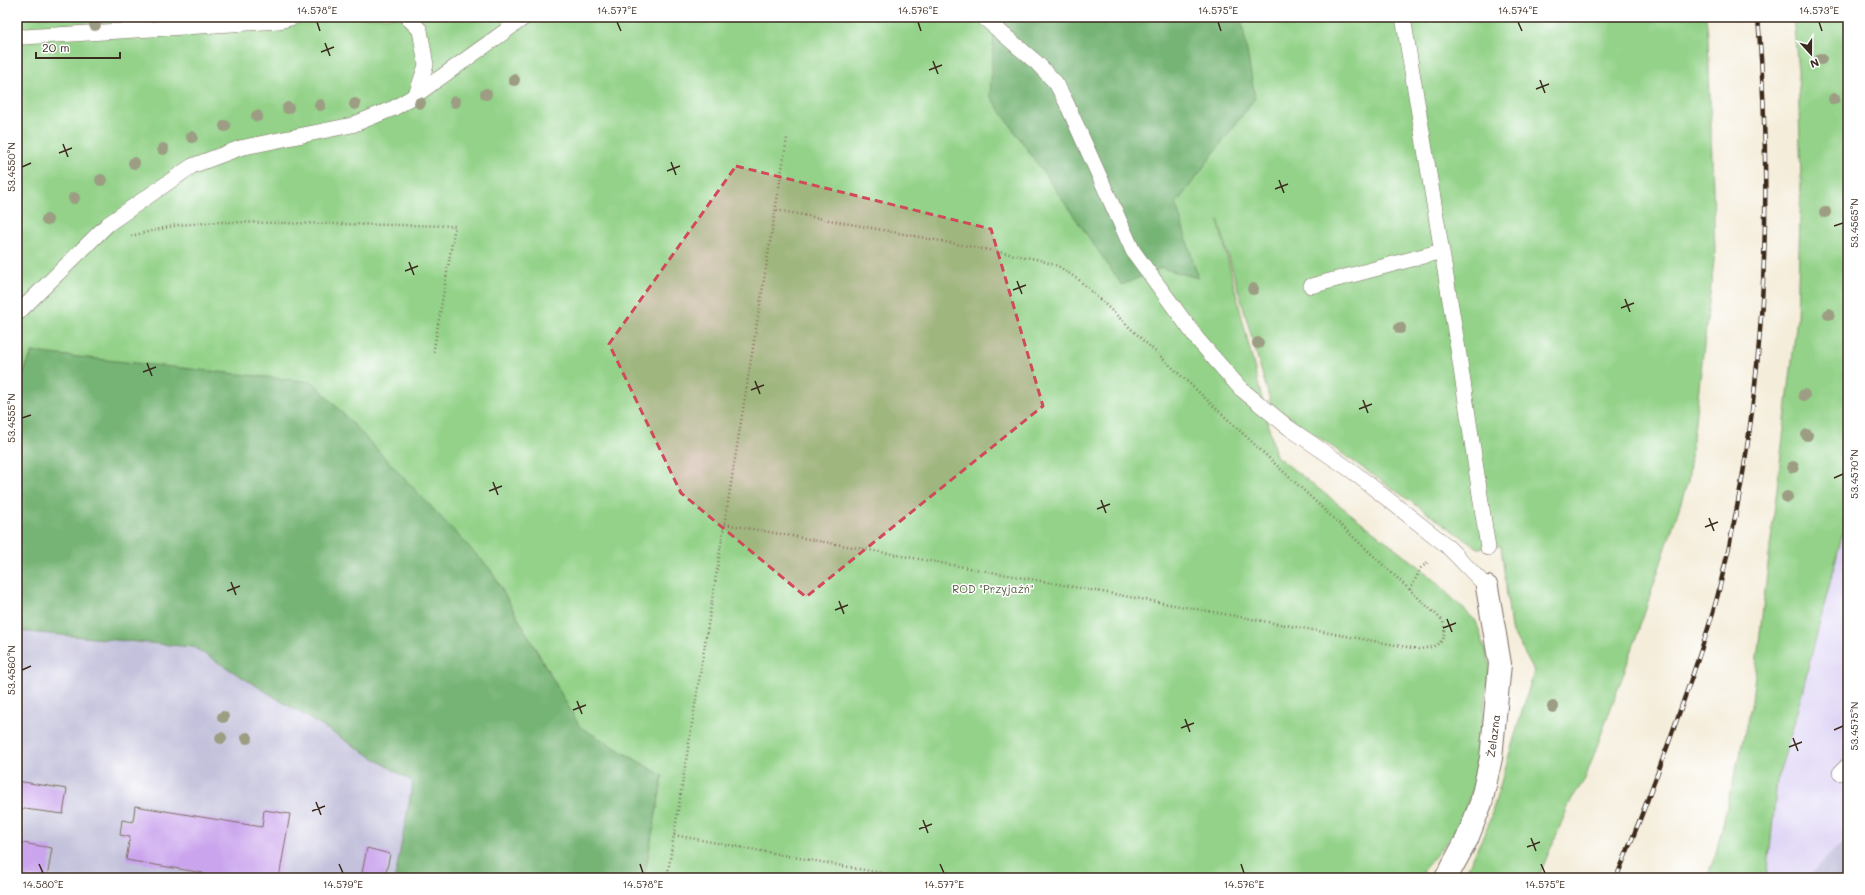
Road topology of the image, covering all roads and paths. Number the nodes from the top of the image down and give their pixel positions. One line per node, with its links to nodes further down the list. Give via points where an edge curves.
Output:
1 (294, 17): 6 (lane, via 279,21)
2 (407, 17): 7 (lane, via 420,30 426,65)
3 (525, 17): 7 (lane)
4 (983, 17): 18 (lane, via 1037,63 1056,83 1133,251 1198,340 1241,389 1289,428 1352,472 1446,544)
5 (1403, 17): 11 (lane)
6 (17, 35)
7 (416, 95): 13 (lane, via 394,108 352,125 240,148 192,166 108,224)
8 (787, 138): 9 (path)
9 (776, 210): 15 (path); 19 (path, via 1036,259 1058,266 1079,280)
10 (142, 233): 14 (path, via 177,225 222,222 455,226)
11 (1442, 251): 12 (lane); 16 (lane)
12 (1311, 286)
13 (17, 314)
14 (433, 354)
15 (725, 524): 19 (path, via 1418,649 1432,648 1442,642 1446,632 1443,621); 20 (path)
16 (1488, 548)
17 (1421, 568): 19 (path)
18 (1487, 587): 23 (street, Żelazna, via 1500,664 1490,758 1481,803 1467,839)
19 (1410, 590)
20 (674, 836): 21 (path); 22 (path)
21 (667, 878)
22 (908, 878)
23 (1446, 878)

